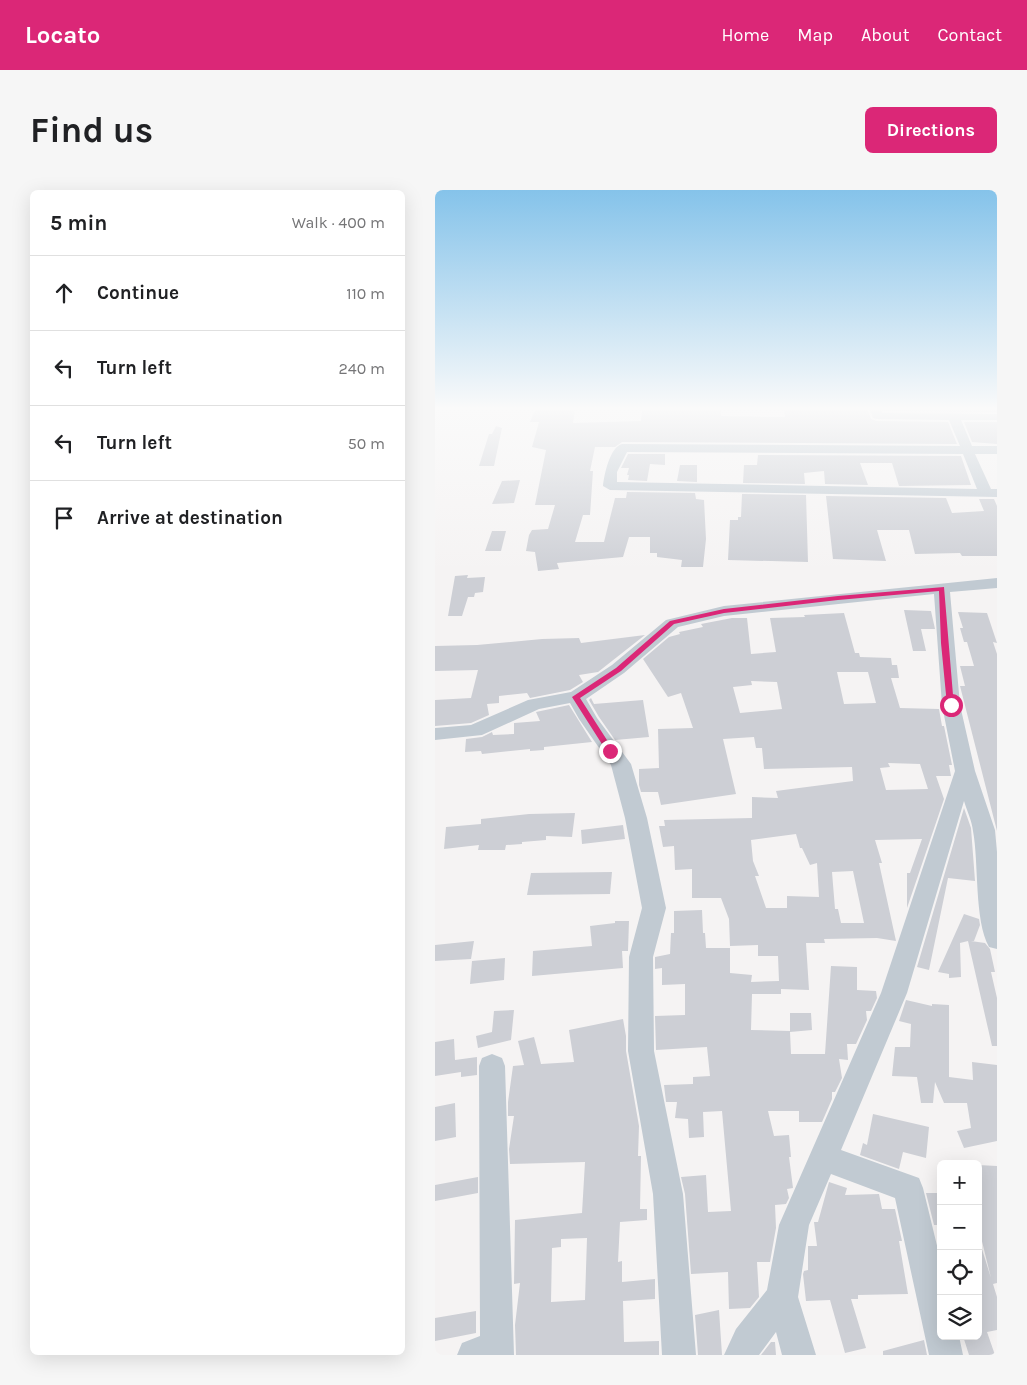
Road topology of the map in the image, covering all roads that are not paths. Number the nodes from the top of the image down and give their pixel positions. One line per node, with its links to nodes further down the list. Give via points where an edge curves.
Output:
1 (614, 464): 3 (street, via 610,486)
2 (975, 464): 3 (street)
3 (992, 493)
4 (997, 583): 5 (street)
5 (942, 588): 6 (street, via 724,611 672,622 619,669); 8 (street, via 951,705)
6 (576, 697): 7 (street, via 534,704 475,731); 16 (street, via 621,764 636,818 654,908 641,957 641,1051 668,1194)
7 (435, 734)
8 (965, 770): 9 (street, via 984,830); 11 (street, via 894,993)
9 (997, 940)
10 (493, 1066): 15 (street)
11 (823, 1158): 12 (street, via 795,1225); 13 (street, via 908,1188)
12 (782, 1296): 17 (street); 18 (street)
13 (937, 1314)
14 (943, 1340): 19 (street)
15 (489, 1352)
16 (679, 1355)
17 (741, 1355)
18 (799, 1355)
19 (946, 1355)

